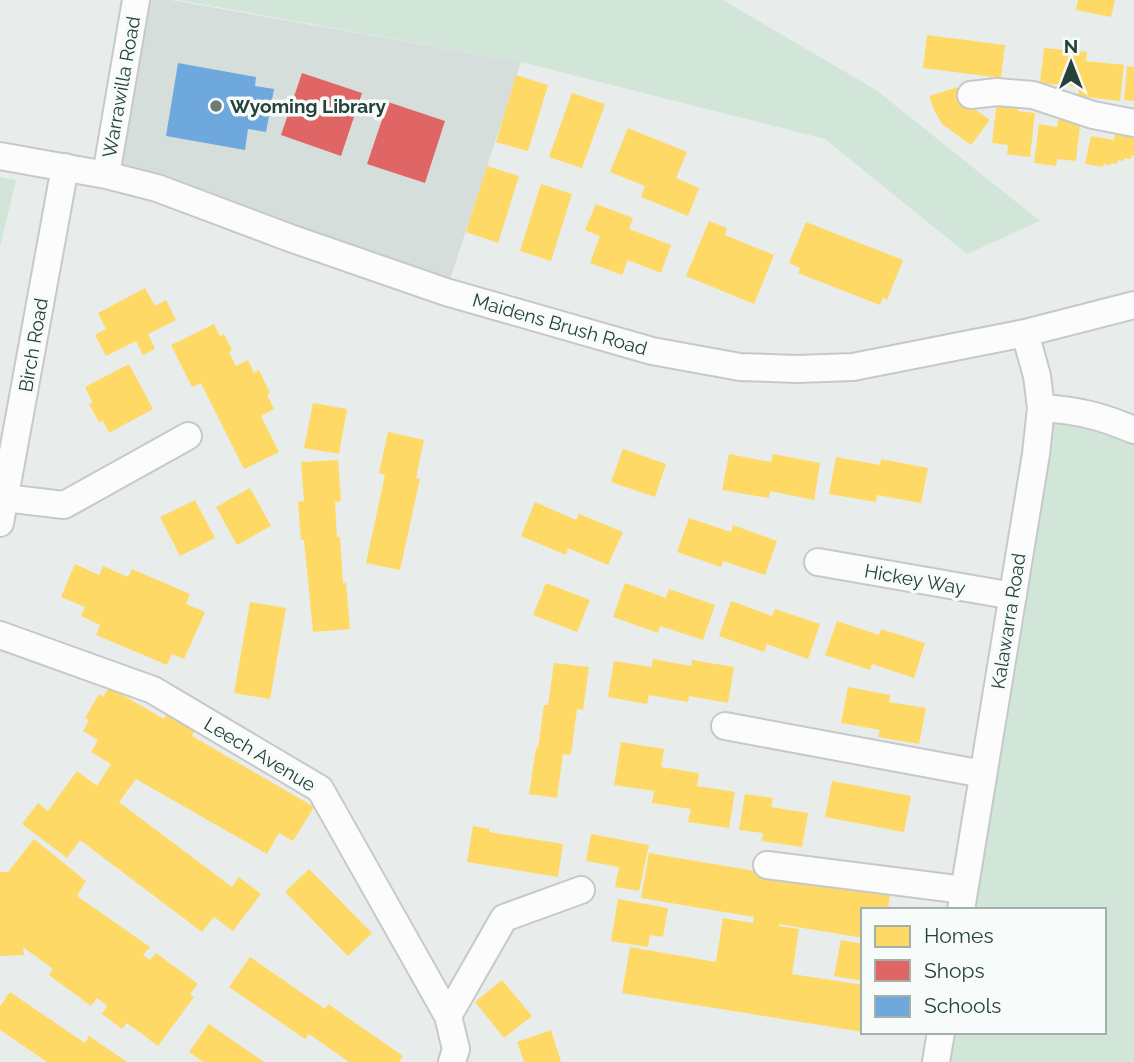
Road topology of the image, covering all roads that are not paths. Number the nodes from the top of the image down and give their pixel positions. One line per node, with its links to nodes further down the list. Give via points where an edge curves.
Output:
1 (136, 0): 6 (street, Warrawilla Road)
2 (971, 95): 3 (street, via 1033,95)
3 (1134, 123)
4 (0, 156): 5 (street, Maidens Brush Road)
5 (65, 167): 6 (street, Maidens Brush Road); 12 (street, Birch Road)
6 (106, 175): 8 (street, Maidens Brush Road, via 157,188 446,292 694,360 763,368 853,367)
7 (1134, 305): 8 (street, Maidens Brush Road)
8 (1025, 333): 9 (street, Kalawarra Road)
9 (1041, 408): 10 (street, via 1101,416); 14 (street, Kalawarra Road)
10 (1134, 430)
11 (188, 436): 12 (street, via 64,505)
12 (3, 511)
13 (818, 562): 14 (street, Hickey Way)
14 (1013, 596): 17 (street, Kalawarra Road)
15 (0, 635): 21 (street, Leech Avenue, via 153,690 320,789)
16 (725, 726): 17 (street)
17 (983, 774): 20 (street, Kalawarra Road)
18 (767, 865): 20 (street)
19 (581, 890): 21 (street, via 504,918)
20 (963, 900)
21 (448, 1016): 23 (street, Leech Avenue, via 456,1049)
22 (941, 1034): 24 (street)
23 (452, 1062)
24 (936, 1062)

